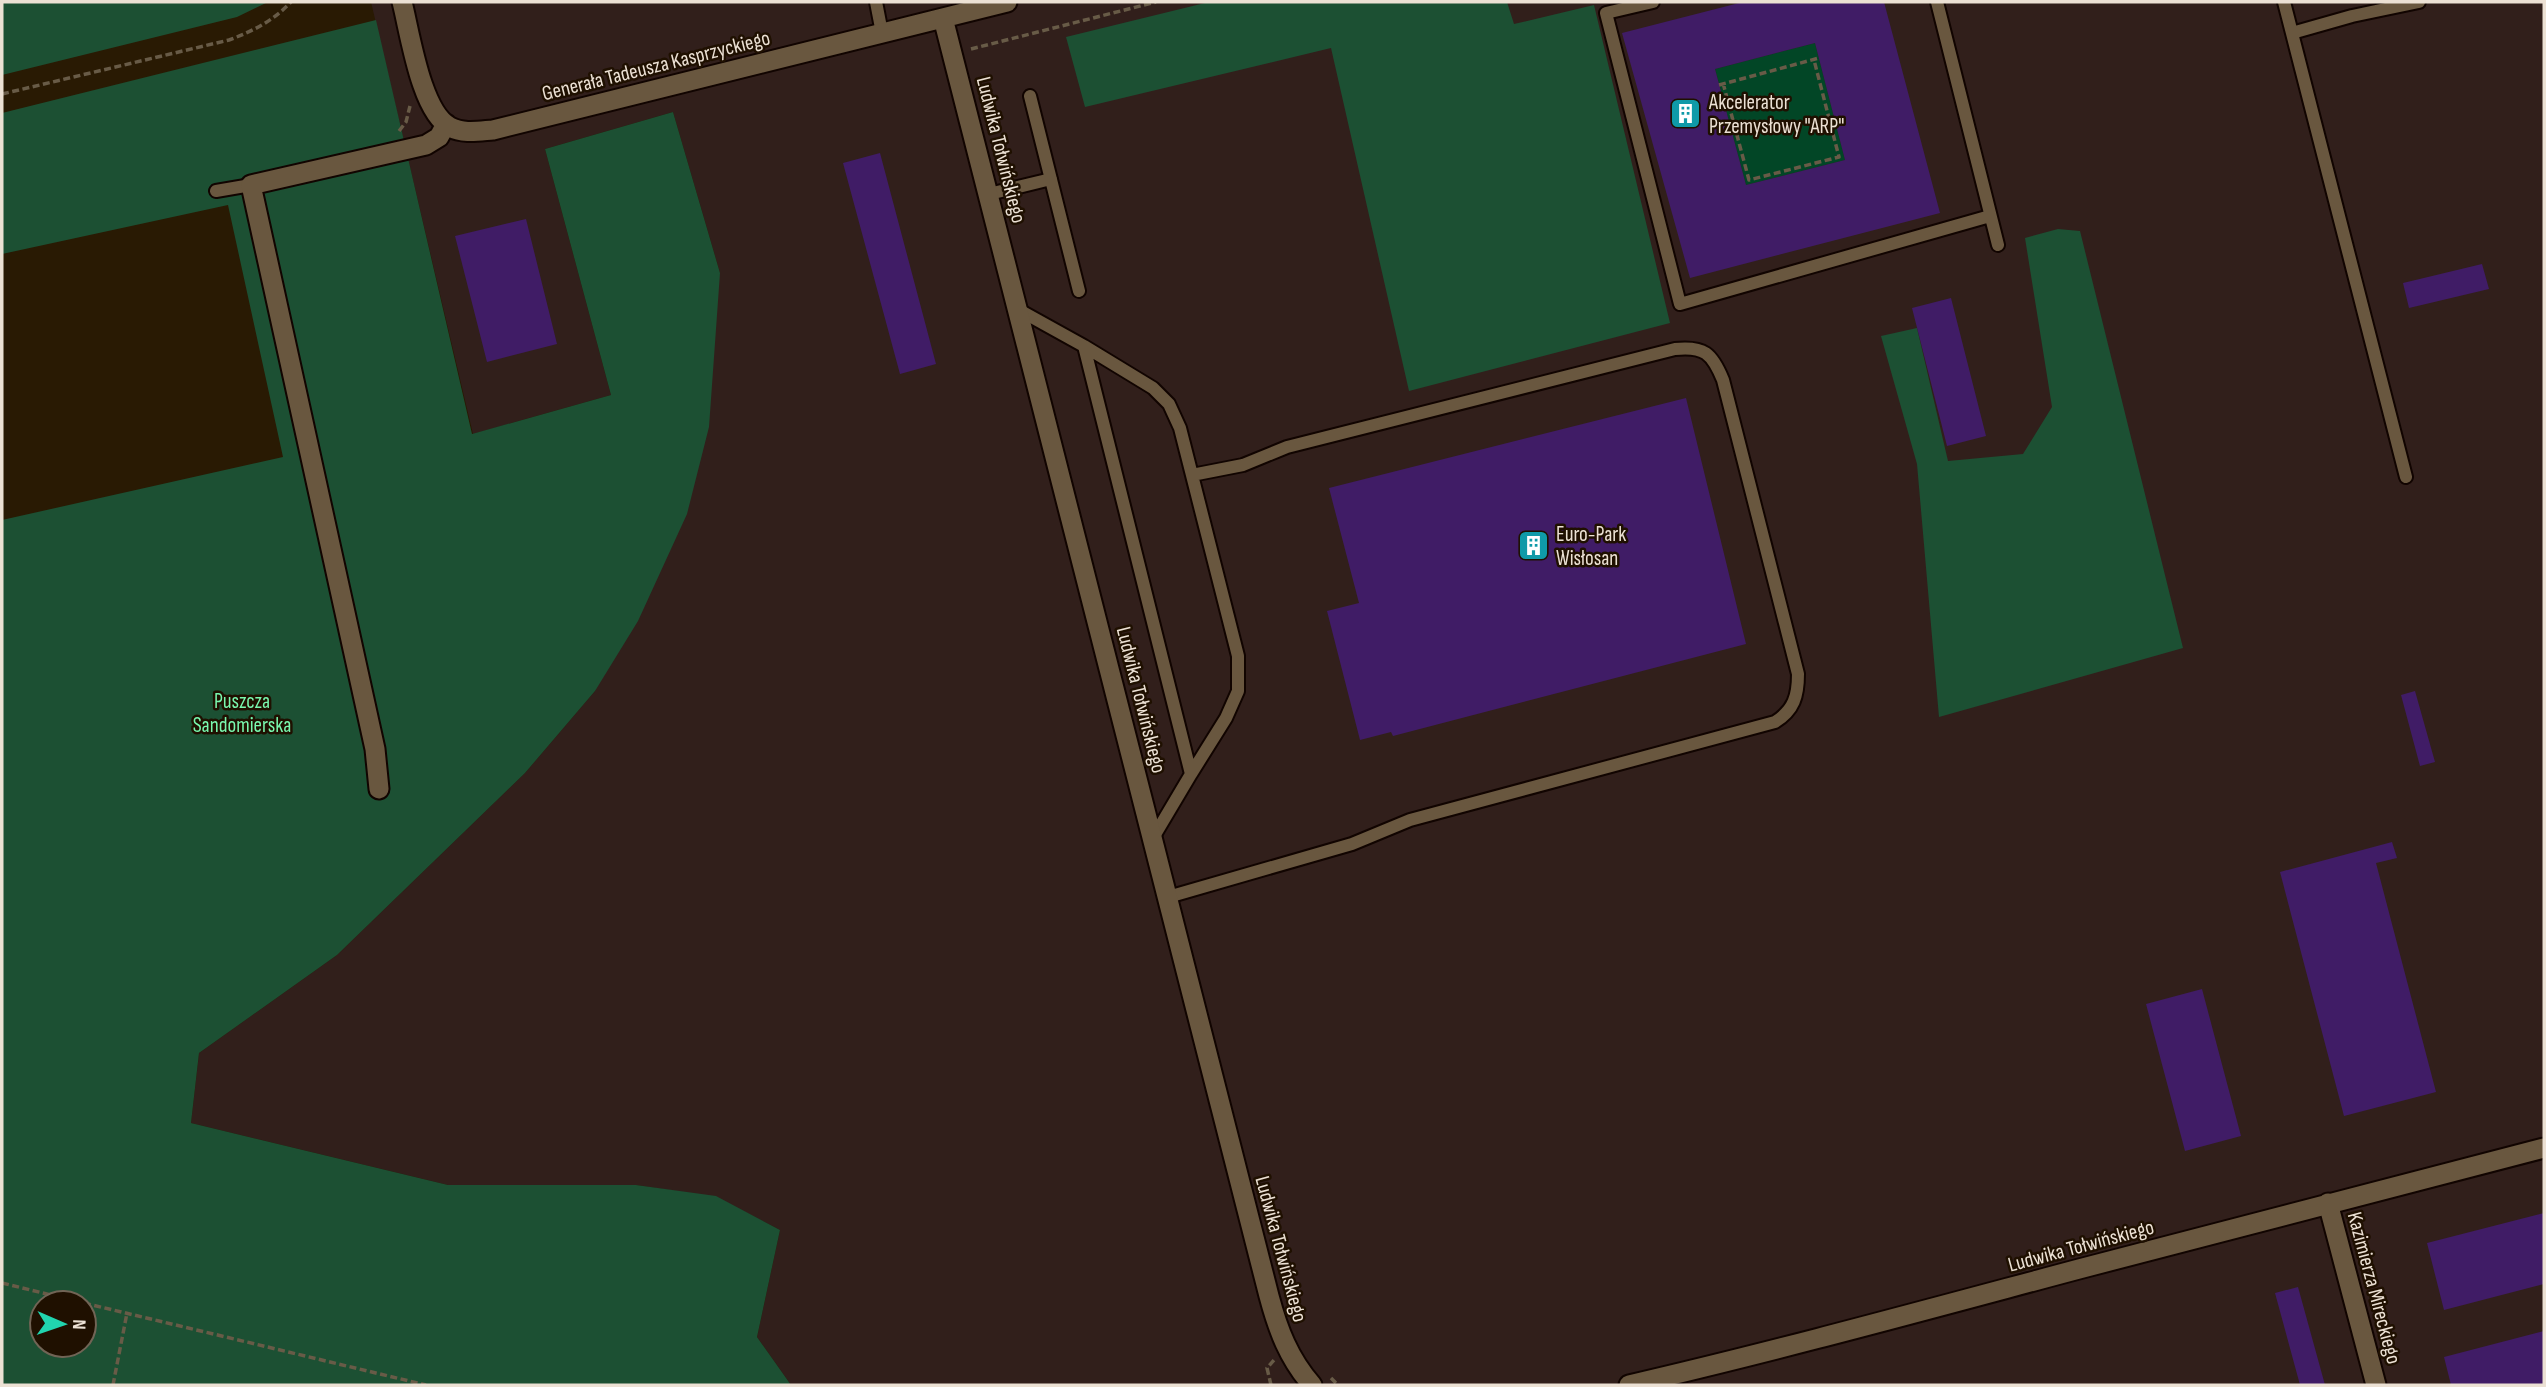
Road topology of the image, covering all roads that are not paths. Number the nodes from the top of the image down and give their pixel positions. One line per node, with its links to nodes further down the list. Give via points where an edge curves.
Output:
1 (402, 2): 14 (street, via 425,93 435,115)
2 (876, 2): 11 (lane)
3 (1007, 2): 10 (street, Generała Tadeusza Kasprzyckiego)
4 (1653, 2): 19 (lane, via 1606,13 1680,304)
5 (1937, 2): 19 (lane)
6 (2284, 2): 12 (lane)
7 (2348, 2): 9 (lane)
8 (2419, 2): 9 (lane)
9 (2352, 16): 12 (lane)
10 (943, 18): 11 (street, Generała Tadeusza Kasprzyckiego); 18 (street, Ludwika Tołwińskiego)
11 (882, 33): 14 (street, Generała Tadeusza Kasprzyckiego, via 493,130 467,132)
12 (2292, 33): 25 (lane)
13 (1030, 96): 15 (lane)
14 (446, 124): 16 (street, via 439,137 426,145)
15 (1051, 179): 18 (lane); 21 (lane)
16 (251, 185): 17 (lane); 27 (street)
17 (216, 191)
18 (989, 194): 22 (street, Ludwika Tołwińskiego)
19 (1990, 216): 20 (lane)
20 (1998, 245)
21 (1079, 290)
22 (1019, 310): 23 (lane); 28 (street, Ludwika Tołwińskiego)
23 (1084, 346): 24 (lane, via 1153,388 1169,404); 26 (lane)
24 (1192, 475): 26 (lane, via 1238,656 1238,691); 29 (lane, via 1675,349 1704,351 1715,361 1723,380 1798,674 1798,690 1794,704 1775,722 1410,820 1352,844)
25 (2406, 477)
26 (1191, 774): 28 (lane)
27 (379, 789)
28 (1153, 838): 29 (street, Ludwika Tołwińskiego)
29 (1168, 897): 32 (street, Ludwika Tołwińskiego, via 1280,1335)
30 (2544, 1148): 31 (street, Ludwika Tołwińskiego)
31 (2328, 1203): 33 (street, Ludwika Tołwińskiego, via 1908,1317); 34 (street, Kazimierza Mireckiego)
32 (1312, 1385)
33 (1629, 1385)
34 (2376, 1385)

